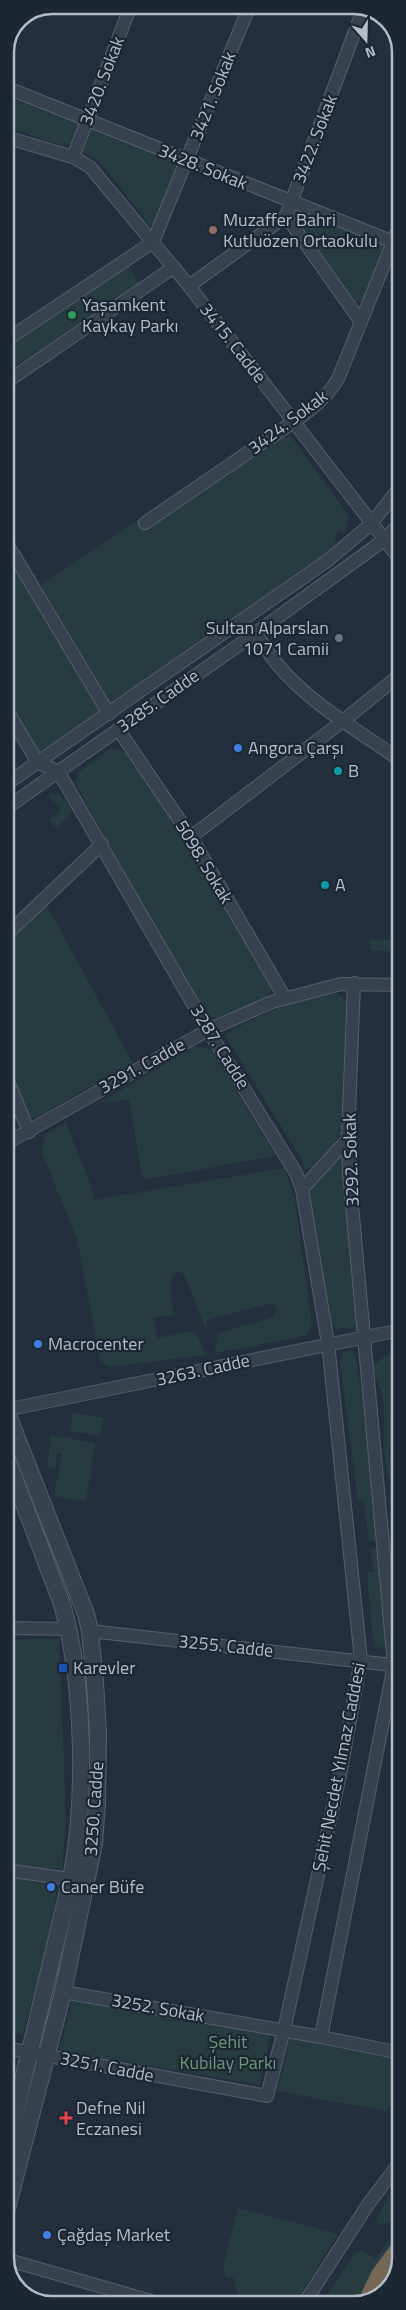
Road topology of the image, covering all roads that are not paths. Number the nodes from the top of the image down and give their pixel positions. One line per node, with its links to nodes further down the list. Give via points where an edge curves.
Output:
1 (128, 14): 5 (street, 3420. Sokak)
2 (246, 14): 8 (street, 3421. Sokak)
3 (361, 14): 9 (street, 3422. Sokak)
4 (14, 91): 5 (street, 3428. Sokak)
5 (87, 120): 7 (street, 3420. Sokak); 8 (street, 3428. Sokak)
6 (14, 139): 7 (street, 3415. Cadde)
7 (73, 157): 11 (street, 3415. Cadde, via 90,167)
8 (187, 161): 9 (street, 3428. Sokak); 11 (street, 3421. Sokak)
9 (291, 202): 10 (street, 3422. Sokak); 12 (street, 3428. Sokak)
10 (286, 216): 15 (street); 16 (street)
11 (153, 242): 14 (street, 3415. Cadde); 17 (street)
12 (392, 242)
13 (392, 255): 16 (street, 3424. Sokak)
14 (174, 268): 15 (street, 3415. Cadde); 18 (street)
15 (189, 286): 19 (street, 3415. Cadde)
16 (361, 322): 19 (street, 3424. Sokak, via 332,390)
17 (14, 336)
18 (14, 377)
19 (294, 421): 21 (street, 3424. Sokak); 22 (street, 3415. Cadde)
20 (392, 497): 22 (street, 3285. Cadde)
21 (145, 523)
22 (371, 524): 24 (street, 3415. Cadde); 29 (street, 3285. Cadde, via 309,574)
23 (392, 532): 24 (street, 3285. Cadde)
24 (384, 540): 25 (street, 3415. Cadde); 27 (street, 3285. Cadde)
25 (392, 550)
26 (14, 555): 29 (street)
27 (256, 633): 30 (street, via 278,666); 32 (street, 3285. Cadde)
28 (392, 681): 30 (street)
29 (109, 714): 34 (street, 3285. Cadde)
30 (343, 721): 33 (street); 38 (street)
31 (14, 722): 34 (street)
32 (118, 729): 35 (street, 3285. Cadde); 38 (street, 5098. Sokak)
33 (392, 755)
34 (38, 763): 35 (street); 36 (street, 3285. Cadde)
35 (58, 771): 37 (street, 3285. Cadde); 39 (street, 3287. Cadde)
36 (14, 779)
37 (14, 803)
38 (191, 837): 43 (street, 5098. Sokak)
39 (102, 844): 40 (street); 44 (street, 3287. Cadde)
40 (14, 927)
41 (354, 982): 42 (street, 3291. Cadde); 43 (street, 3291. Cadde); 47 (street, 3292. Sokak)
42 (392, 984)
43 (285, 998): 44 (street, 3291. Cadde)
44 (208, 1030): 46 (street, 3291. Cadde, via 73,1104); 49 (street, 3287. Cadde, via 288,1158)
45 (14, 1096): 46 (street)
46 (29, 1132): 48 (street, 3291. Cadde)
47 (348, 1139): 49 (street); 51 (street, 3292. Sokak)
48 (14, 1140)
49 (302, 1189): 52 (street, 3287. Cadde)
50 (392, 1332): 51 (street, 3263. Cadde)
51 (363, 1337): 52 (street, 3263. Cadde); 56 (street, Şehit Necdet Yılmaz Caddesi)
52 (328, 1343): 53 (street, 3263. Cadde); 60 (street, Şehit Necdet Yılmaz Caddesi)
53 (14, 1408)
54 (14, 1430): 59 (street, 3250. Cadde)
55 (14, 1478): 58 (street, 3250. Cadde)
56 (392, 1609)
57 (14, 1628): 58 (street)
58 (69, 1629): 59 (street); 64 (street, 3250. Cadde, via 78,1706 80,1781 78,1832)
59 (90, 1631): 60 (street, 3255. Cadde); 65 (street, 3250. Cadde, via 98,1734 96,1828)
60 (361, 1660): 61 (street, 3255. Cadde); 66 (street, Şehit Necdet Yılmaz Caddesi, via 340,1775)
61 (392, 1664)
62 (392, 1694): 67 (street, Şehit Necdet Yılmaz Caddesi)
63 (14, 1871): 64 (street)
64 (71, 1878): 70 (street, 3250. Cadde)
65 (63, 1992): 66 (street, 3252. Sokak); 70 (street, 3250. Cadde)
66 (284, 2030): 67 (street, 3252. Sokak); 71 (street, Şehit Necdet Yılmaz Caddesi)
67 (321, 2037): 69 (street, 3252. Sokak)
68 (14, 2050): 70 (street, 3251. Cadde)
69 (392, 2051)
70 (38, 2054): 71 (street, 3251. Cadde); 72 (street, 3250. Cadde); 73 (street, 3250. Cadde)
71 (267, 2096)
72 (14, 2127)
73 (14, 2172)
74 (392, 2173): 79 (street)
75 (14, 2261): 78 (street)
76 (392, 2264): 77 (highway)
77 (377, 2288)
78 (134, 2296)
79 (309, 2296)

